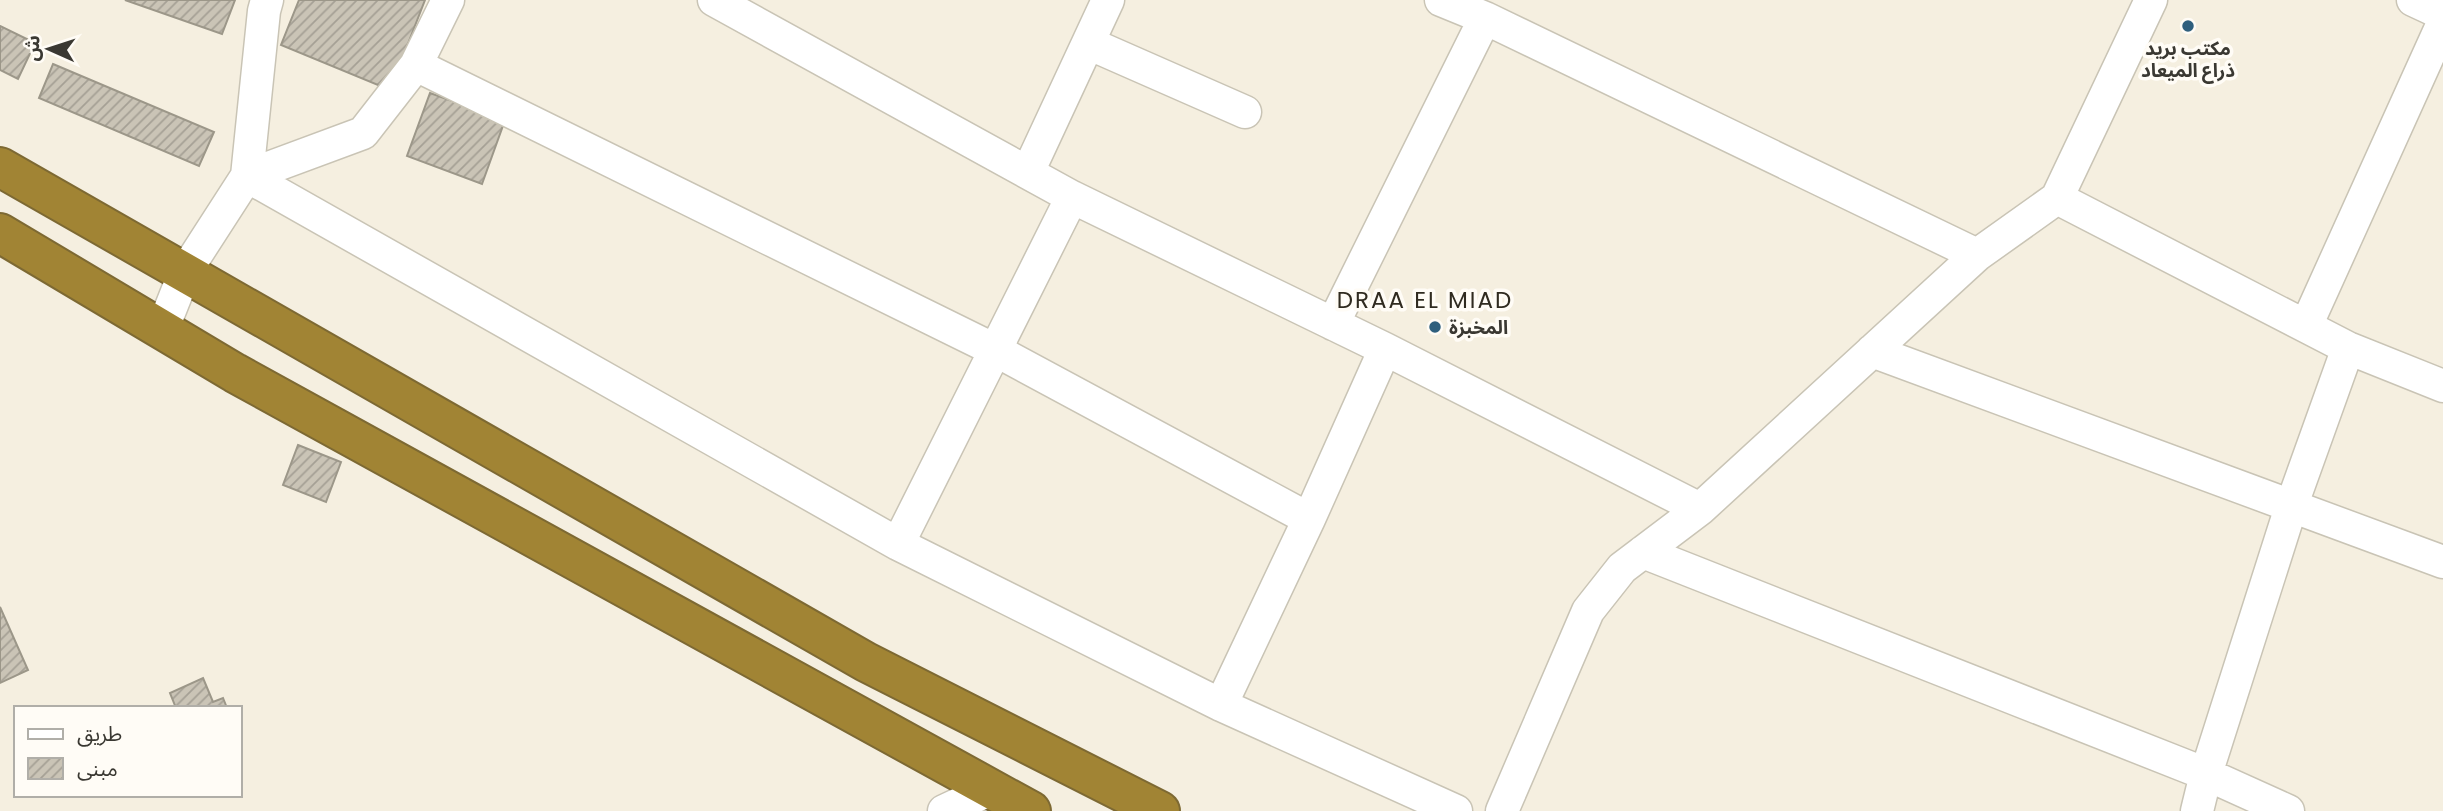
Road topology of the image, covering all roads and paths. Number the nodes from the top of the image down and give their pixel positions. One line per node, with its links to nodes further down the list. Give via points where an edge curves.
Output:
1 (267, 0): 16 (street)
2 (448, 0): 12 (street)
3 (714, 0): 15 (street)
4 (1108, 0): 11 (street)
5 (1441, 0): 9 (street)
6 (2151, 0): 18 (street)
7 (2413, 0): 8 (street)
8 (2443, 14)
9 (1485, 19): 20 (street); 22 (street)
10 (2443, 23): 23 (street)
11 (1088, 43): 13 (street); 15 (street)
12 (416, 65): 16 (street, via 363,133); 27 (street)
13 (1245, 112)
14 (0, 167): 21 (highway)
15 (1028, 172): 17 (street)
16 (247, 176): 21 (street); 33 (street)
17 (1072, 197): 22 (street); 27 (street)
18 (2057, 198): 20 (street); 23 (street)
19 (0, 233): 24 (highway)
20 (1978, 255): 28 (street)
21 (185, 272): 24 (street); 41 (highway, via 866,662)
22 (1333, 324): 26 (street)
23 (2306, 326): 25 (street)
24 (162, 330): 38 (highway)
25 (2348, 348): 29 (street); 30 (street)
26 (1385, 349): 31 (street); 32 (street)
27 (995, 350): 32 (street); 33 (street)
28 (1872, 351): 30 (street); 31 (street)
29 (2443, 386)
30 (2291, 507): 35 (street); 37 (street)
31 (1700, 509): 34 (street)
32 (1309, 519): 36 (street)
33 (898, 544): 36 (street)
34 (1643, 552): 37 (street); 43 (street, via 1622,568 1588,611)
35 (2443, 562)
36 (1221, 705): 42 (street)
37 (2206, 774): 44 (street); 45 (street)
38 (991, 789): 39 (street); 40 (highway)
39 (944, 811)
40 (1031, 811)
41 (1160, 811)
42 (1456, 811)
43 (1502, 811)
44 (2197, 811)
45 (2288, 811)

